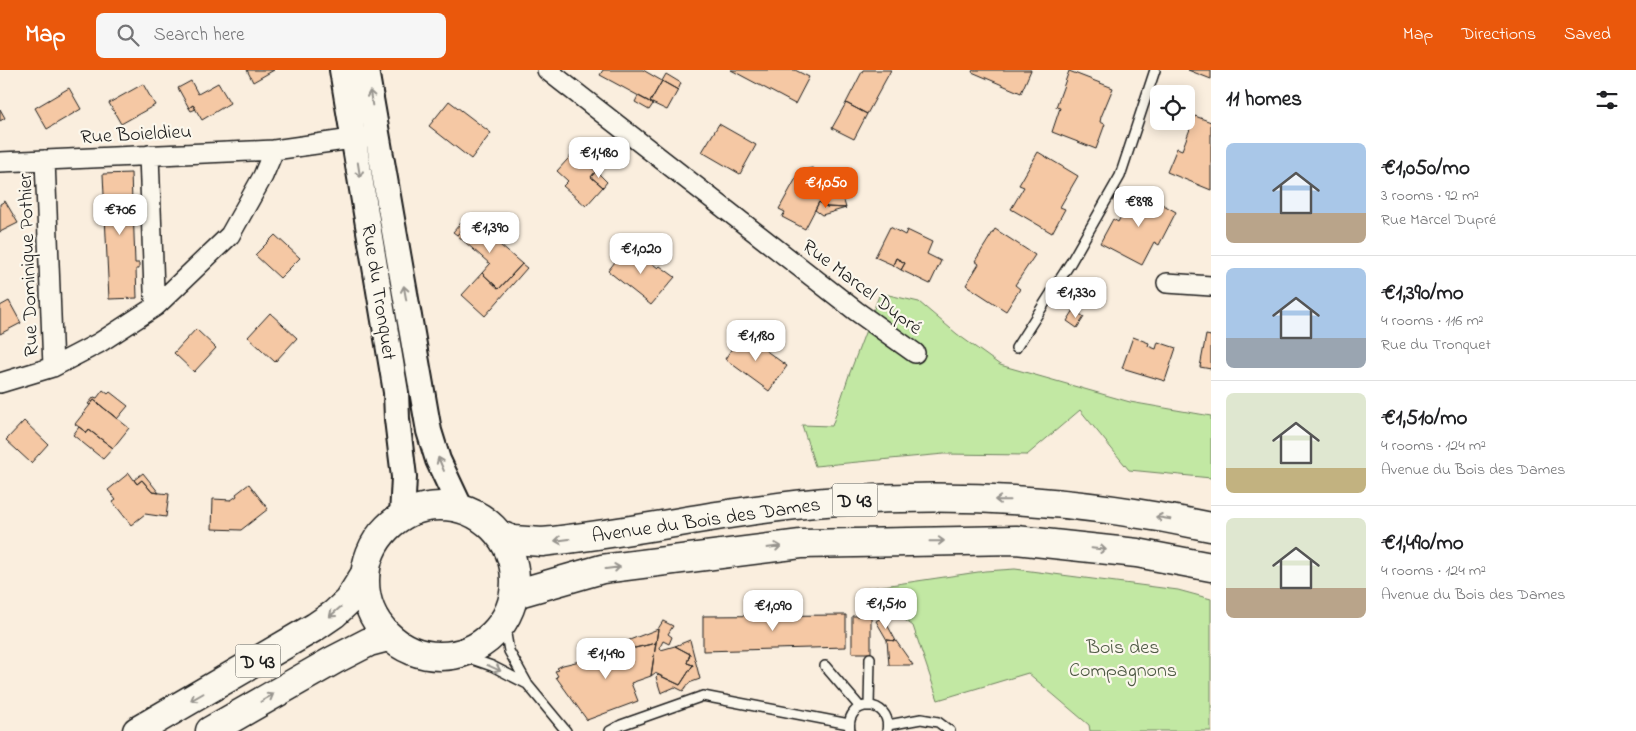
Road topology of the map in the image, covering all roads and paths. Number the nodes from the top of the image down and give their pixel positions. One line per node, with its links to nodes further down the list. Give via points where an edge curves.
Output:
1 (342, 70): 6 (street, Rue du Tronquet)
2 (366, 70): 5 (street, Rue du Tronquet, one-way to 2)
3 (547, 70): 15 (street, Rue Marcel Dupré, via 856,311)
4 (1155, 70): 14 (lane, via 1120,176 1071,262)
5 (377, 135): 6 (street, Rue Boieldieu); 18 (street, Rue du Tronquet, one-way to 5, via 438,460 429,431)
6 (354, 138): 7 (street, Rue Boieldieu); 19 (street, Rue du Tronquet, one-way to 19, via 396,392 404,477)
7 (274, 150): 8 (street, Rue Boieldieu); 13 (street, via 230,235)
8 (149, 155): 9 (street, Rue Boieldieu); 13 (street)
9 (45, 160): 10 (street, Rue Boieldieu); 16 (street, Rue Dominique Pothier)
10 (0, 162)
11 (1166, 283): 12 (street)
12 (1211, 286)
13 (156, 306): 16 (street, via 99,343)
14 (1016, 348)
15 (915, 353)
16 (53, 367): 17 (street)
17 (0, 383)
18 (461, 509): 19 (main road, via 431,506); 21 (main road, via 482,519)
19 (402, 516): 23 (main road, via 378,538)
20 (1211, 527): 21 (main road, Avenue du Bois des Dames / D 43, one-way to 21, via 1105,509 1016,500 919,498 838,501 747,510 542,542 514,540)
21 (500, 535): 24 (main road, via 511,553 516,573)
22 (1211, 567): 24 (main road, Avenue du Bois des Dames / D 43, one-way to 22, via 602,569 801,544 1016,540 1137,553)
23 (365, 574): 26 (main road, via 366,597 374,618); 34 (main road, D 43, one-way to 34, via 348,601 316,628)
24 (515, 594): 25 (main road)
25 (504, 623): 27 (main road, via 477,648); 30 (lane, via 509,651)
26 (388, 636): 27 (main road, via 409,650 434,657); 35 (main road, D 43, one-way to 26, via 334,660)
27 (460, 655): 30 (lane, one-way to 30)
28 (870, 658): 31 (lane)
29 (825, 666): 31 (lane)
30 (528, 684): 36 (lane)
31 (865, 706): 32 (lane, via 852,714); 33 (lane, via 880,709)
32 (849, 728): 37 (lane, via 703,696)
33 (887, 728): 38 (lane, via 921,719 938,722)
34 (137, 731)
35 (210, 731)
36 (566, 731)
37 (610, 731)
38 (950, 731)

